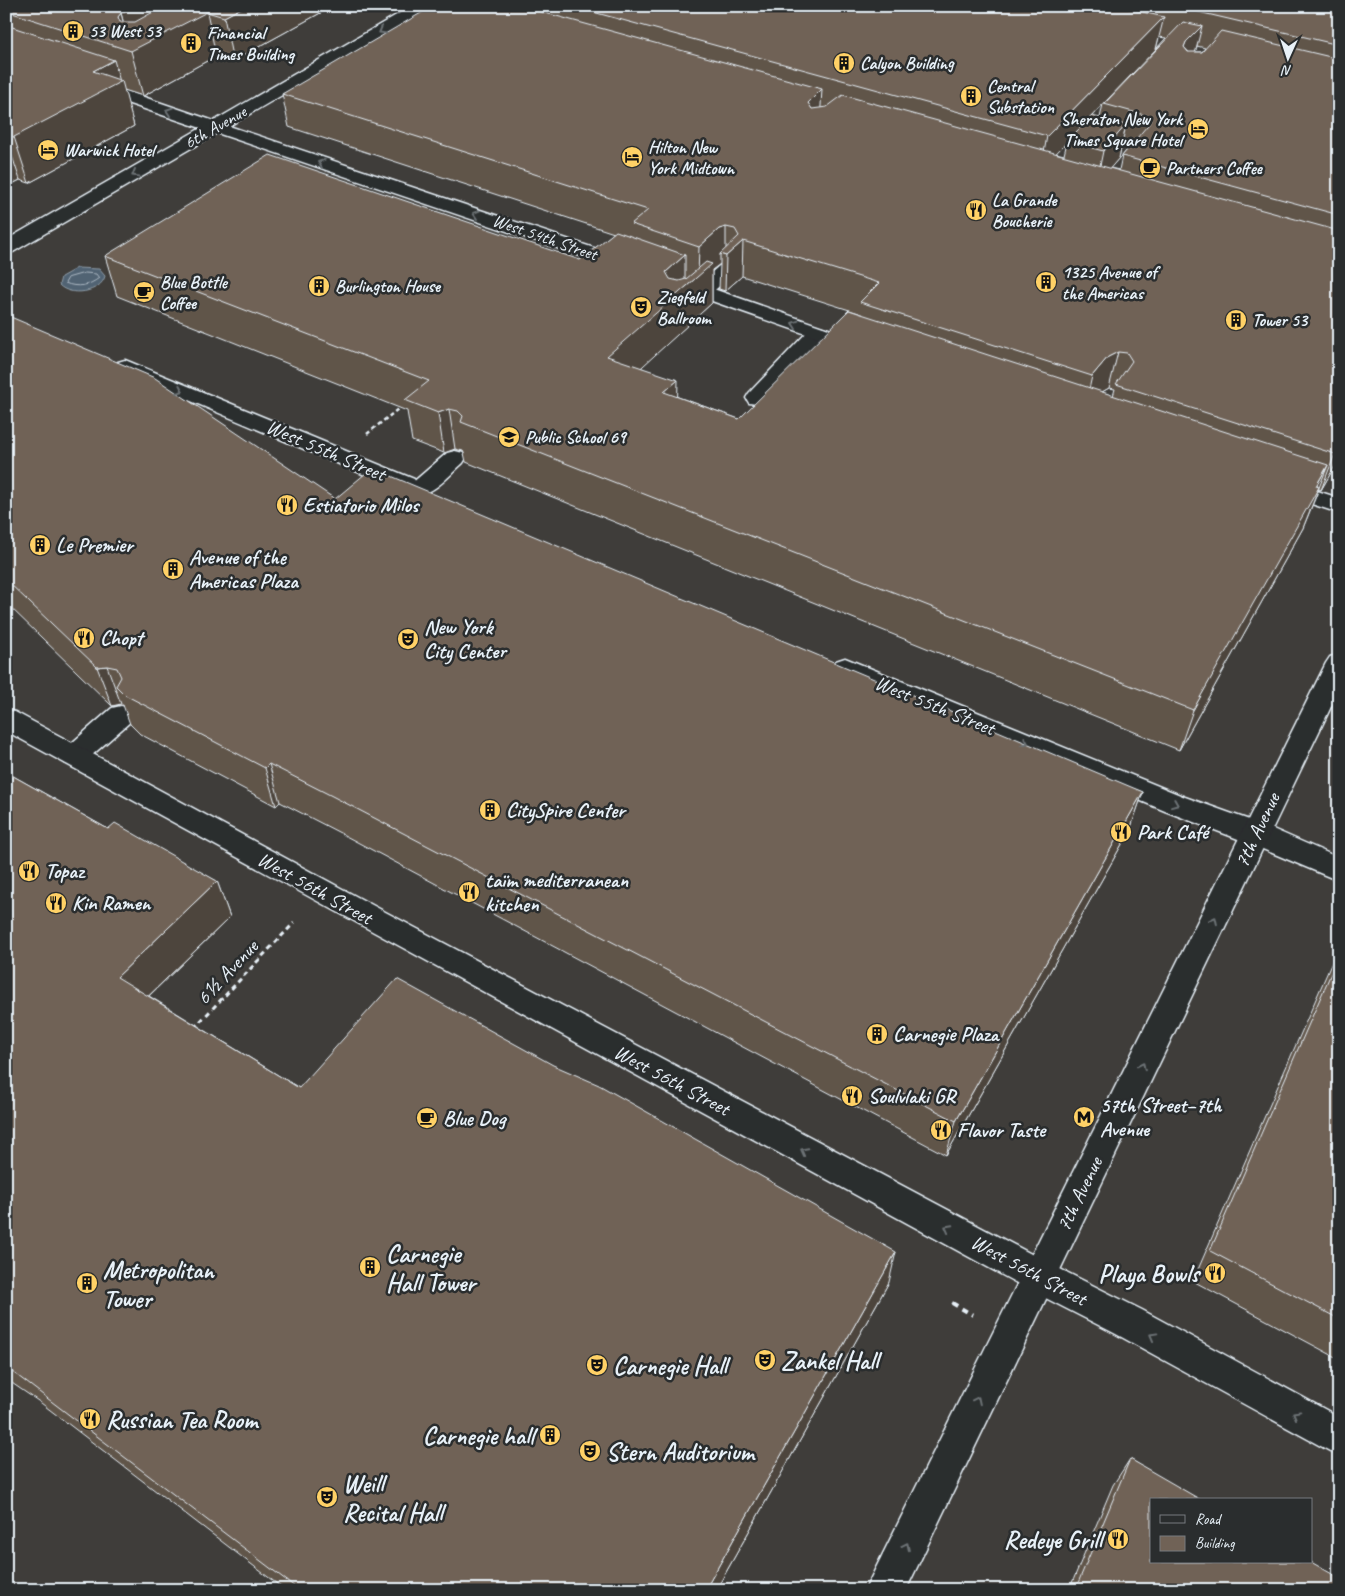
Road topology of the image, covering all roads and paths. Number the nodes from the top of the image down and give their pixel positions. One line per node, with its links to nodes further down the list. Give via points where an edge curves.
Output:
1 (424, 6): 3 (main road, 6th Avenue, one-way to 3)
2 (77, 80): 3 (main road, West 54th Street, one-way to 2)
3 (216, 127): 4 (main road, 6th Avenue, one-way to 4); 6 (main road, West 54th Street, one-way to 3)
4 (6, 248)
5 (726, 270): 6 (main road)
6 (702, 292): 7 (main road); 8 (main road, West 54th Street, one-way to 6)
7 (678, 313)
8 (818, 332): 9 (main road, West 54th Street); 11 (main road)
9 (875, 352)
10 (105, 358): 16 (main road, West 55th Street, one-way to 16)
11 (757, 398)
12 (404, 404): 13 (path)
13 (366, 434)
14 (455, 458): 16 (main road)
15 (1264, 481): 18 (main road)
16 (419, 489): 17 (main road, West 55th Street)
17 (446, 500)
18 (1339, 506)
19 (826, 659): 24 (main road, West 55th Street, one-way to 24, via 1175,804)
20 (1339, 663): 24 (main road, 7th Avenue)
21 (121, 715): 23 (main road)
22 (6, 719): 23 (main road, West 56th Street)
23 (74, 756): 28 (main road, West 56th Street, one-way to 23)
24 (1256, 834): 25 (main road, West 55th Street); 28 (main road, 7th Avenue, one-way to 24)
25 (1339, 870)
26 (294, 923): 27 (path, 6½ Avenue)
27 (189, 1035)
28 (1038, 1276): 31 (main road, West 56th Street, one-way to 28); 32 (main road, 7th Avenue, one-way to 28)
29 (952, 1303): 30 (path)
30 (977, 1317)
31 (1339, 1437)
32 (884, 1590)

